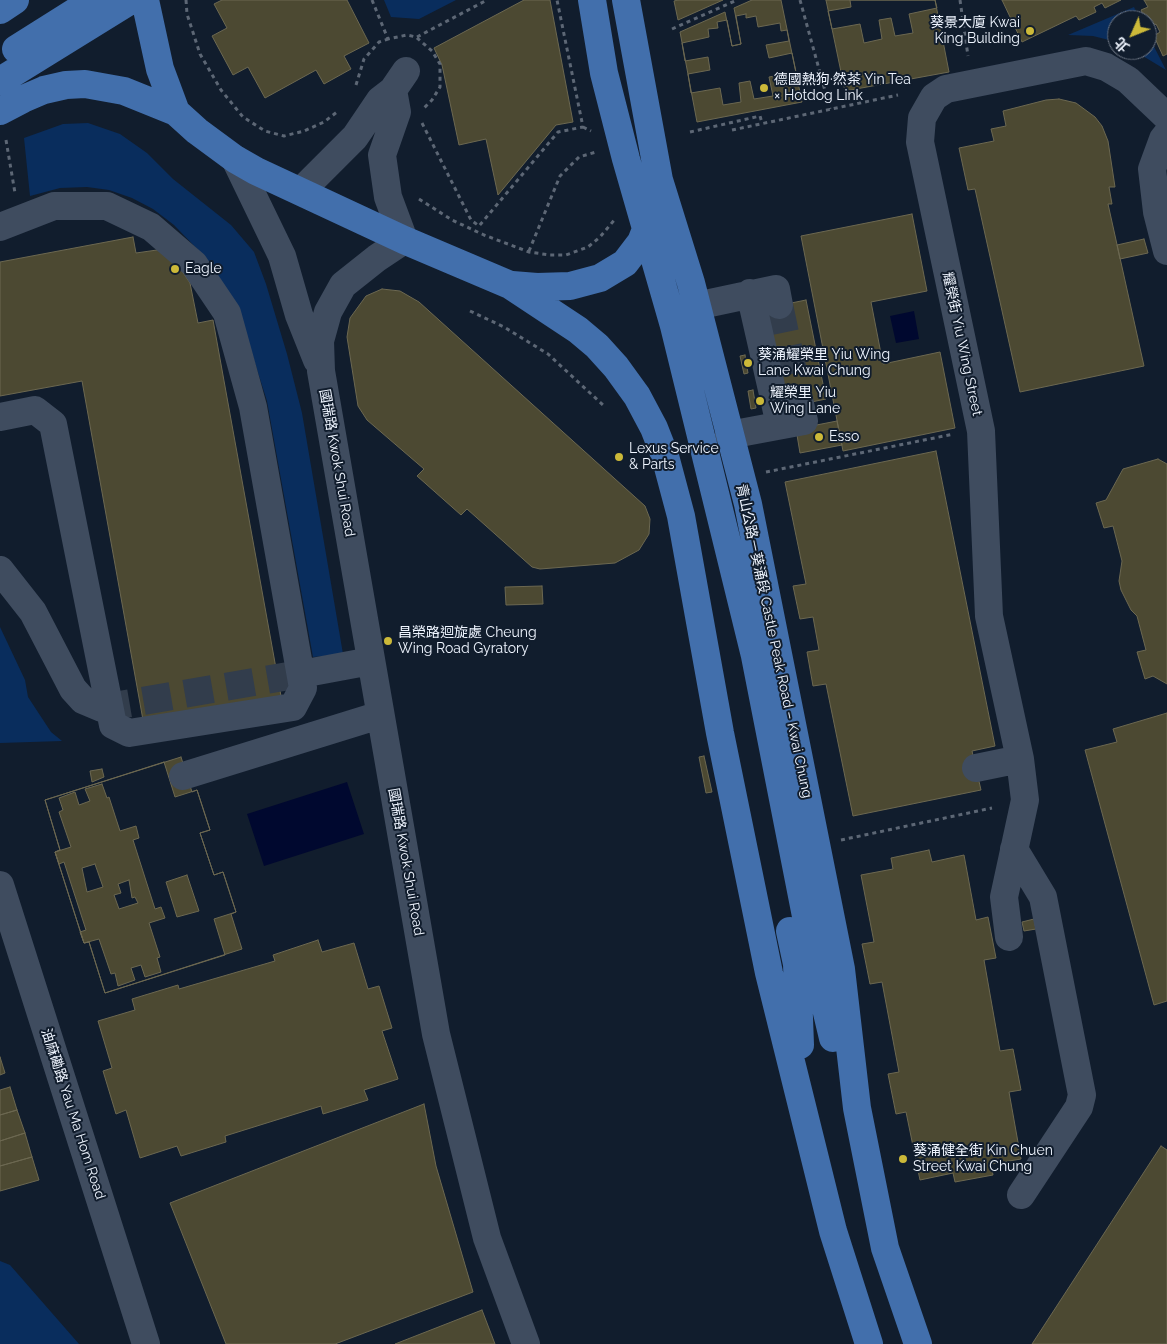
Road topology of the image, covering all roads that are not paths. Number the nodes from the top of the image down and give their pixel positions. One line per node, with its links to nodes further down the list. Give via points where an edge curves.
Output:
1 (15, 0): 8 (main road)
2 (94, 0): 9 (main road)
3 (132, 0): 10 (main road)
4 (145, 0): 12 (main road, 國瑞路 Kwok Shui Road, via 160,69)
5 (574, 0): 31 (main road, 青山公路－葵涌段 Castle Peak Road – Kwai Chung, via 590,88 609,163)
6 (592, 0): 31 (main road, 青山公路－葵涌段 Castle Peak Road – Kwai Chung, via 604,73 674,326)
7 (626, 0): 16 (main road, 青山公路－葵涌段 Castle Peak Road – Kwai Chung)
8 (0, 10)
9 (0, 59)
10 (0, 80)
11 (0, 111): 12 (main road, via 44,90 85,84 124,91)
12 (176, 112): 15 (main road, 國瑞路 Kwok Shui Road)
13 (1167, 117): 36 (street, 耀榮街 Yiu Wing Street, via 1128,80 1106,67 1086,61 946,89 934,97 922,118 920,142 981,431 989,616)
14 (1167, 134): 20 (street, via 1152,169 1157,212)
15 (235, 159): 17 (main road, 國瑞路 Kwok Shui Road); 25 (street, 國瑞路 Kwok Shui Road, via 282,256)
16 (659, 180): 21 (main road, 青山公路－葵涌段 Castle Peak Road – Kwai Chung, via 648,227 625,263 600,278 570,286 537,288); 23 (main road, 青山公路－葵涌段 Castle Peak Road – Kwai Chung)
17 (302, 190): 19 (main road, 青山公路－葵涌段 Castle Peak Road – Kwai Chung); 19 (street, via 355,137 380,100 399,80 397,112 382,162 388,197)
18 (0, 227): 27 (street, via 54,206 106,206 151,227 194,264 227,313 253,407 303,688 293,707 129,733 114,725 53,424 35,410)
19 (404, 240): 21 (main road, 青山公路－葵涌段 Castle Peak Road – Kwai Chung); 25 (street, 國瑞路 Kwok Shui Road, via 344,285 328,312 320,341)
20 (1167, 251)
21 (510, 285): 42 (main road, 青山公路－葵涌段 Castle Peak Road – Kwai Chung, via 597,346 637,396 665,456 681,516 720,733 769,973)
22 (750, 293): 23 (street); 24 (street, via 776,289); 28 (street)
23 (696, 306): 29 (main road, 青山公路－葵涌段 Castle Peak Road – Kwai Chung)
24 (779, 306)
25 (321, 371): 32 (street, 國瑞路 Kwok Shui Road)
26 (800, 404): 28 (street, via 804,421)
27 (0, 417)
28 (780, 424): 29 (street)
29 (729, 434): 43 (main road, 青山公路－葵涌段 Castle Peak Road – Kwai Chung, via 748,504 841,969)
30 (0, 570): 34 (street, via 33,612 73,689 83,700)
31 (746, 658): 42 (main road, 青山公路－葵涌段 Castle Peak Road – Kwai Chung, via 797,964); 43 (main road, 青山公路－葵涌段 Castle Peak Road – Kwai Chung, via 815,962 839,1060)
32 (371, 661): 33 (street); 35 (street, 國瑞路 Kwok Shui Road)
33 (312, 672)
34 (102, 708)
35 (380, 715): 38 (street); 46 (street, 國瑞路 Kwok Shui Road, via 436,1034 487,1238)
36 (1020, 759): 37 (street); 39 (street, 耀榮街 Yiu Wing Street, via 1025,800)
37 (976, 768)
38 (182, 776)
39 (1014, 849): 41 (street, 耀榮街 Yiu Wing Street, via 1004,897); 44 (street, via 1043,897 1082,1095 1079,1107)
40 (0, 885): 45 (street, 油麻磡路 Yau Ma Hom Road)
41 (1003, 931)
42 (802, 1100): 47 (main road, 青山公路－葵涌段 Castle Peak Road – Kwai Chung, via 833,1231)
43 (856, 1108): 48 (main road, 青山公路－葵涌段 Castle Peak Road – Kwai Chung, via 885,1248)
44 (1021, 1195)
45 (146, 1344)
46 (526, 1344)
47 (869, 1344)
48 (918, 1344)

